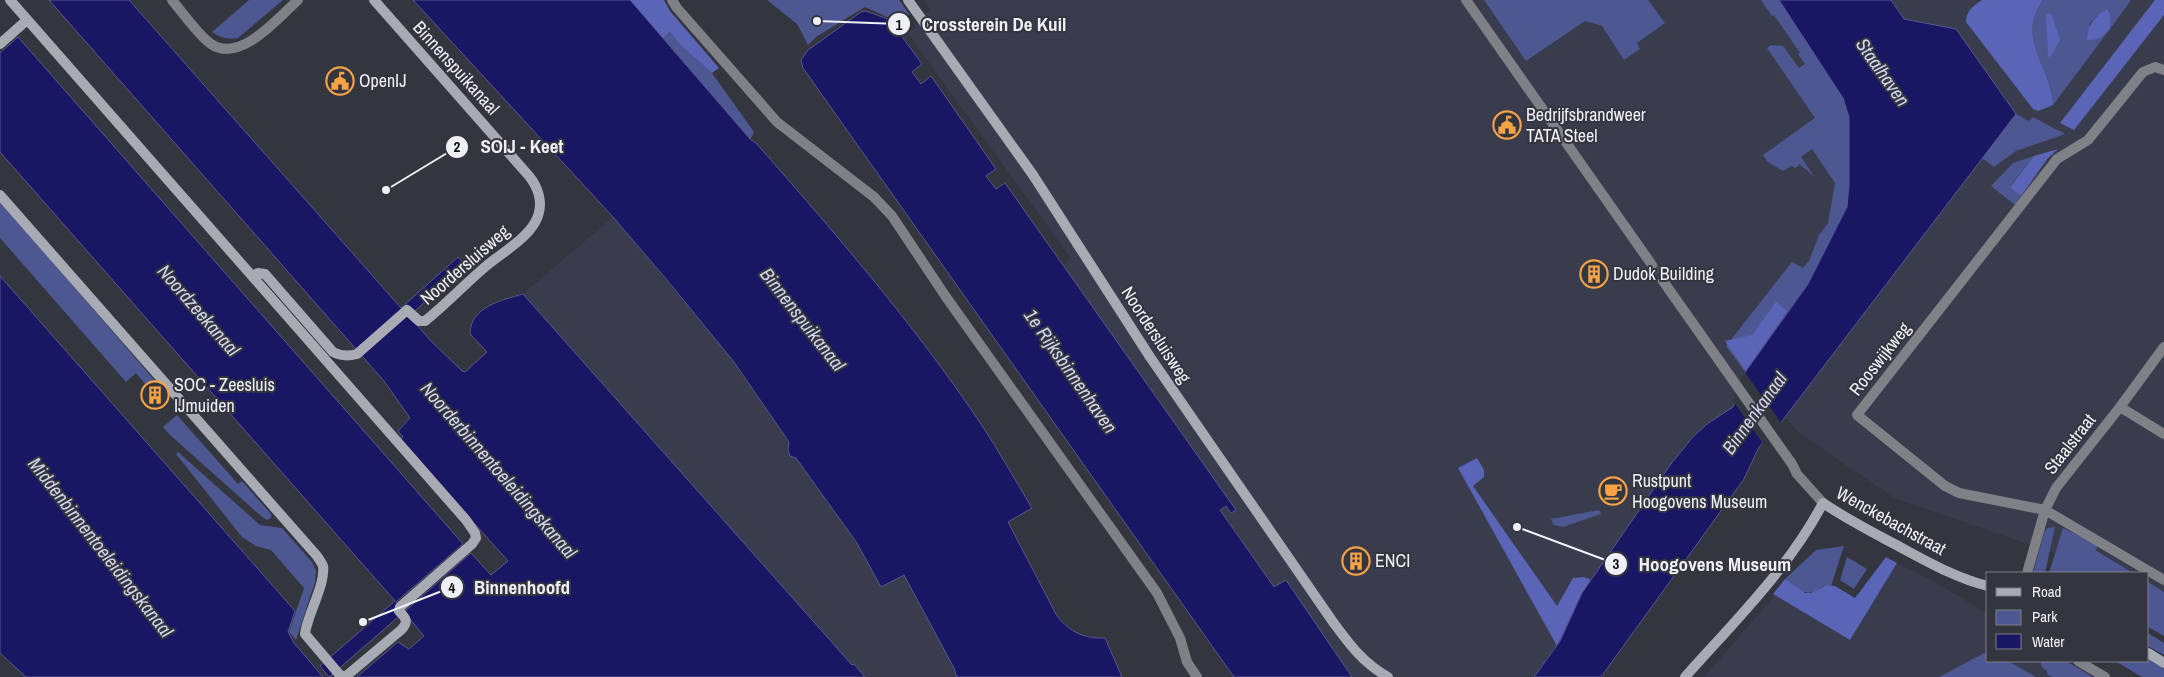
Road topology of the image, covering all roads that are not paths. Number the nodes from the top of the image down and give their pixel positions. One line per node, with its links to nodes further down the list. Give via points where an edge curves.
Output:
1 (10, 0): 8 (street)
2 (172, 0): 3 (street, via 211,44 224,50 249,43)
3 (298, 0)
4 (374, 0): 12 (street, Binnenspuikanaal, via 530,176 537,188)
5 (672, 0): 25 (street, via 777,122 874,197 892,216 1157,593 1180,638)
6 (908, 0): 31 (street, Noordersluisweg, via 1033,175 1150,357 1350,646 1371,668)
7 (1466, 0): 13 (street)
8 (24, 16): 9 (street, via 17,29); 14 (street)
9 (0, 44)
10 (2164, 70): 20 (street, Rooswijkweg, via 2155,67 2143,72 2088,140 2057,159 1857,414 1945,486 1959,493)
11 (0, 195): 28 (street, via 317,556 322,576 306,624 306,634)
12 (540, 208): 14 (street, Noordersluisweg, via 528,232 425,321 419,321 407,310 357,354 346,356 333,352 265,274 258,272)
13 (1652, 266)
14 (252, 276): 28 (street, via 475,533 476,538 468,547 400,607 406,623 401,630)
15 (1663, 281): 19 (street, Wenckebachstraat, via 1797,474)
16 (2164, 347): 17 (street, Staalstraat)
17 (2120, 407): 18 (street); 20 (street, Staalstraat, via 2056,488)
18 (2164, 434)
19 (1823, 503): 23 (street, Wenckebachstraat, via 1937,566); 32 (street, via 1773,578)
20 (2045, 510): 21 (street, Staalstraat); 22 (street, Rooswijkweg)
21 (2027, 572)
22 (2164, 579)
23 (1986, 585)
24 (2149, 654): 27 (street)
25 (1187, 662): 29 (street); 30 (street)
26 (2080, 662): 33 (street)
27 (2164, 663)
28 (343, 676)
29 (1185, 677)
30 (1196, 677)
31 (1388, 677)
32 (1685, 677)
33 (2105, 677)

